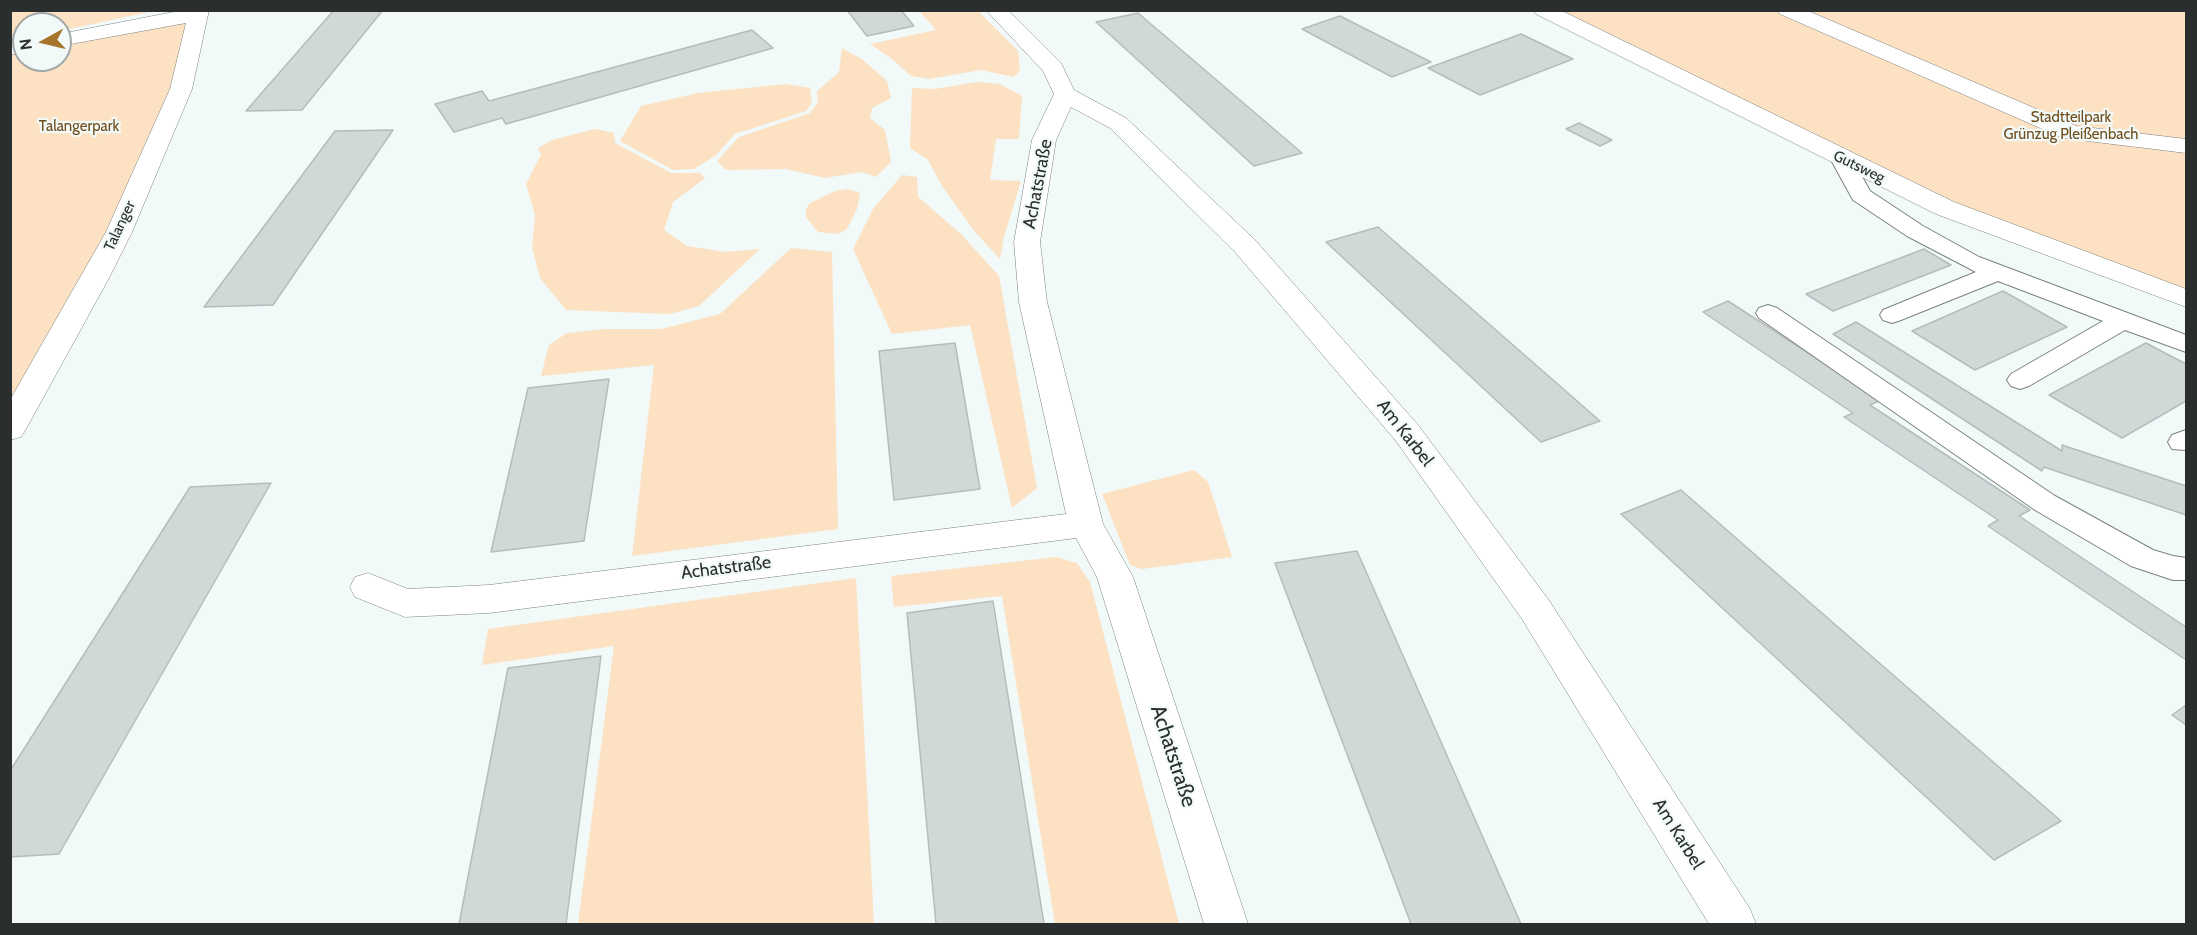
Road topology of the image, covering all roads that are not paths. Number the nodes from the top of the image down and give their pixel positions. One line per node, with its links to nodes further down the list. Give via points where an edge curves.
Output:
1 (996, 10): 6 (street, via 1053,68)
2 (1543, 10): 8 (street, Gutsweg)
3 (1787, 10): 7 (street, via 2071,133)
4 (198, 12): 5 (street); 16 (street, Talanger, via 181,89 119,232)
5 (72, 38)
6 (1065, 94): 17 (street, Achatstraße, via 1044,140 1027,242 1033,302); 21 (street, Am Karbel, via 1118,123 1245,246 1407,433 1535,609)
7 (2187, 146)
8 (1841, 158): 9 (lane, via 1862,195 1925,236); 10 (street, Gutsweg, via 1945,208)
9 (1998, 272): 12 (lane); 13 (lane)
10 (2187, 299)
11 (1768, 313): 18 (lane, via 2045,503 2142,558)
12 (1892, 315)
13 (2124, 320): 14 (lane); 15 (lane)
14 (2187, 344)
15 (2020, 380)
16 (10, 429)
17 (1086, 524): 19 (street, Achatstraße, via 489,599 405,603); 20 (street, Achatstraße, via 1115,577)
18 (2187, 569)
19 (368, 587)
20 (1226, 924)
21 (1734, 924)

